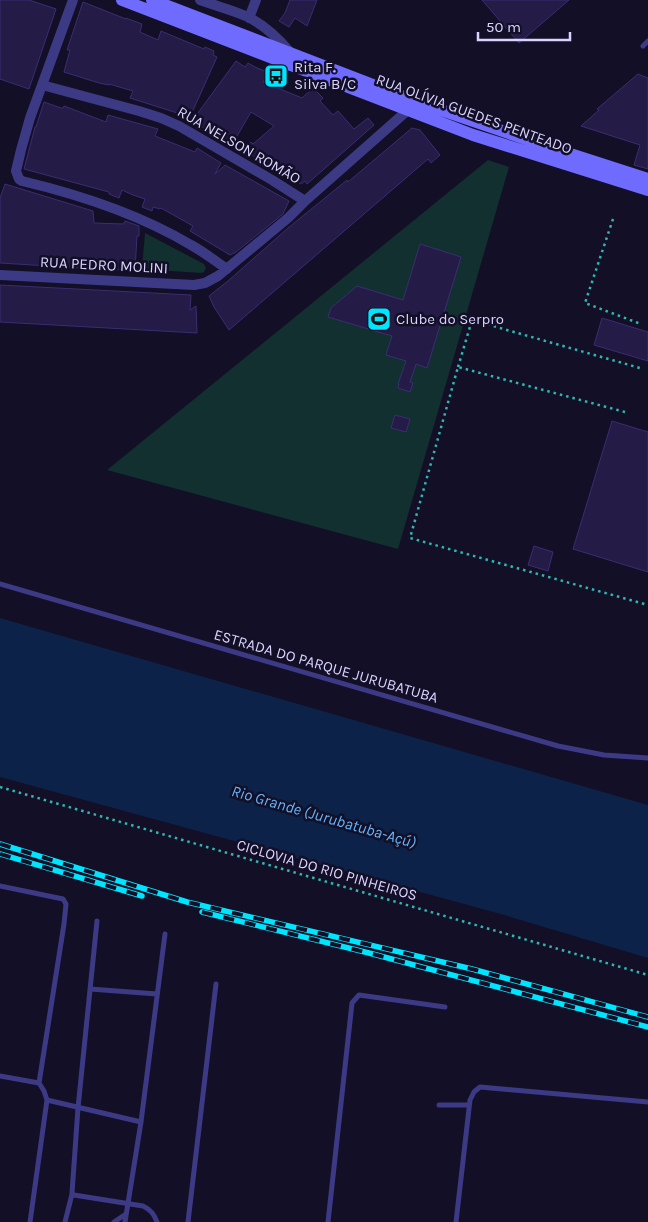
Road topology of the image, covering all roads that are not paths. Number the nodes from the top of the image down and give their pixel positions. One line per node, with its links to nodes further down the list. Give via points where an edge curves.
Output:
1 (72, 0): 10 (street)
2 (122, 0): 5 (main road, RUA OLÍVIA GUEDES PENTEADO)
3 (200, 0): 6 (street)
4 (256, 0): 6 (street)
5 (148, 3): 9 (main road, RUA OLÍVIA GUEDES PENTEADO); 11 (main road, RUA OLÍVIA GUEDES PENTEADO)
6 (249, 18): 9 (street)
7 (648, 42): 8 (lane)
8 (643, 46)
9 (290, 52): 11 (main road, RUA OLÍVIA GUEDES PENTEADO)
10 (42, 85): 14 (street, RUA NELSON ROMÃO, via 161,118); 15 (street, via 19,156 16,171 19,179 63,191 147,222)
11 (410, 105): 12 (main road, RUA OLÍVIA GUEDES PENTEADO); 13 (main road, RUA OLÍVIA GUEDES PENTEADO, via 473,135); 14 (street)
12 (648, 179)
13 (648, 190)
14 (305, 201): 15 (street)
15 (227, 269): 16 (street, RUA PEDRO MOLINI, via 206,283 194,284)
16 (0, 275)
17 (0, 584): 18 (lane, ESTRADA DO PARQUE JURUBATUBA, via 558,746 604,755)
18 (648, 758)
19 (0, 886): 27 (lane, via 62,900 66,904)
20 (97, 921): 23 (lane)
21 (165, 934): 24 (lane)
22 (216, 984): 42 (lane)
23 (90, 989): 24 (lane); 32 (lane)
24 (158, 994): 33 (lane)
25 (445, 1007): 43 (lane, via 359,994 352,1003)
26 (0, 1076): 27 (lane)
27 (39, 1083): 28 (lane)
28 (47, 1100): 32 (lane); 37 (lane)
29 (648, 1102): 31 (lane, via 480,1087 474,1092)
30 (439, 1105): 31 (lane)
31 (470, 1105): 44 (lane)
32 (78, 1108): 33 (lane); 34 (lane)
33 (141, 1122): 35 (lane)
34 (72, 1194): 35 (lane); 38 (lane)
35 (128, 1203): 36 (lane); 41 (lane, via 149,1209)
36 (126, 1214): 39 (lane); 40 (lane)
37 (30, 1222)
38 (65, 1222)
39 (114, 1222)
40 (125, 1222)
41 (157, 1222)
42 (188, 1222)
43 (328, 1222)
44 (456, 1222)

